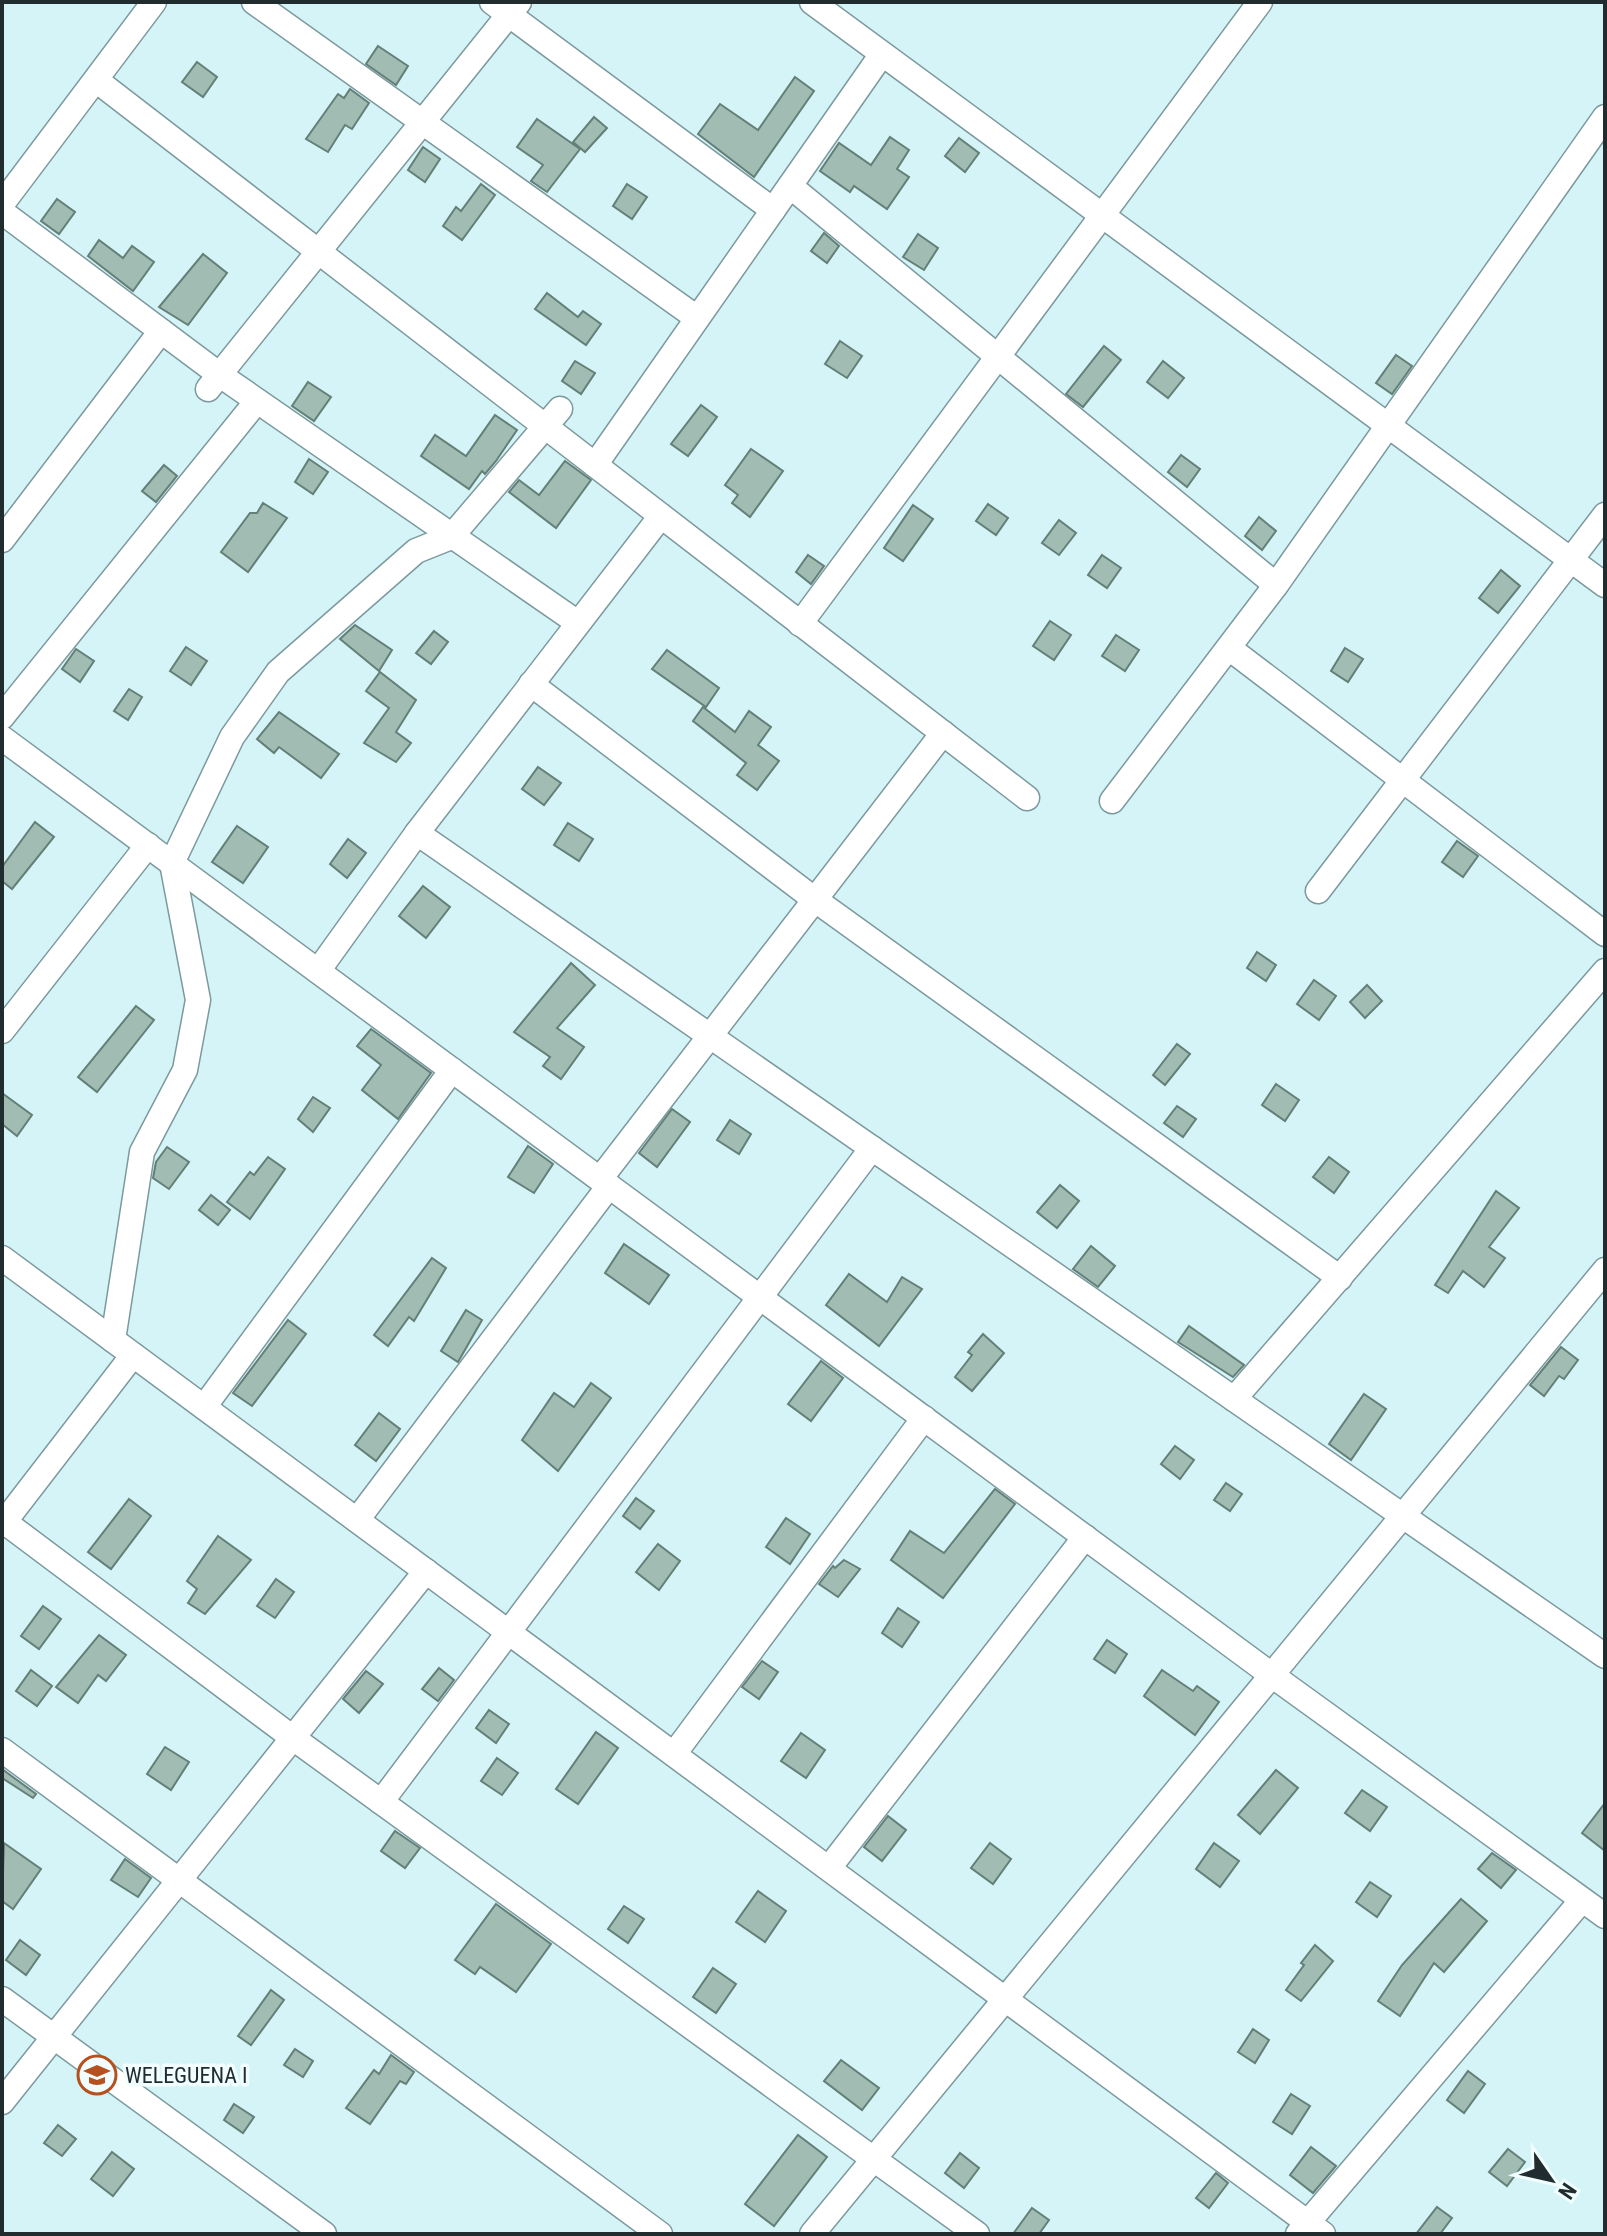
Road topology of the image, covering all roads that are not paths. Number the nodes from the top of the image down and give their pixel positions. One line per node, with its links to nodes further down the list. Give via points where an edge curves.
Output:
1 (154, 2): 7 (street)
2 (254, 2): 9 (street)
3 (812, 2): 6 (street)
4 (1260, 2): 14 (street)
5 (507, 6): 9 (street); 12 (street)
6 (882, 54): 10 (street); 14 (street)
7 (96, 80): 11 (street); 15 (street)
8 (1605, 117): 22 (street)
9 (423, 122): 15 (street); 16 (street)
10 (790, 186): 12 (street); 18 (street)
11 (2, 204)
12 (773, 210): 16 (street)
13 (2, 212): 17 (street)
14 (1102, 215): 18 (street); 22 (street)
15 (319, 252): 19 (street); 21 (street)
16 (697, 318): 23 (street)
17 (161, 331): 19 (street); 27 (street)
18 (998, 357): 29 (street); 32 (street)
19 (214, 382): 20 (street)
20 (257, 401): 26 (street); 35 (street)
21 (553, 418): 23 (street); 26 (street)
22 (1388, 425): 28 (street); 29 (street)
23 (595, 465): 25 (street)
24 (1605, 515): 28 (street)
25 (661, 516): 31 (street); 32 (street)
26 (451, 537): 31 (street); 43 (street, via 416,551 278,672 232,737)
27 (2, 540)
28 (1572, 560): 30 (street); 38 (street)
29 (1276, 585): 33 (street)
30 (1605, 585)
31 (578, 623): 34 (street)
32 (800, 624): 36 (street)
33 (1229, 648): 38 (street); 40 (street)
34 (531, 684): 41 (street); 45 (street)
35 (2, 717)
36 (943, 733): 39 (street); 45 (street)
37 (2, 738): 42 (street)
38 (1403, 779): 44 (street); 46 (street)
39 (1027, 798)
40 (1112, 801)
41 (417, 833): 47 (street); 50 (street)
42 (148, 845): 43 (street); 49 (street)
43 (172, 863): 47 (street); 58 (street, via 198,1000 185,1070 142,1152)
44 (1318, 891)
45 (814, 899): 50 (street); 56 (street)
46 (1605, 934)
47 (318, 971): 51 (street)
48 (1605, 971): 56 (street)
49 (2, 1031)
50 (708, 1035): 52 (street); 53 (street)
51 (452, 1070): 53 (street); 61 (street)
52 (872, 1148): 57 (street); 60 (street)
53 (604, 1182): 57 (street); 64 (street)
54 (2, 1258): 58 (street)
55 (1605, 1270): 63 (street)
56 (1340, 1278): 60 (street)
57 (760, 1297): 62 (street); 68 (street)
58 (113, 1340): 59 (street)
59 (133, 1355): 61 (street); 65 (street)
60 (1234, 1399): 63 (street)
61 (204, 1407): 64 (street)
62 (924, 1418): 66 (street); 73 (street)
63 (1401, 1514): 69 (street); 70 (street)
64 (357, 1520): 67 (street)
65 (3, 1522): 71 (street)
66 (1085, 1537): 70 (street); 75 (street)
67 (426, 1571): 68 (street); 71 (street)
68 (509, 1632): 73 (street); 74 (street)
69 (1605, 1656)
70 (1273, 1676): 77 (street); 80 (street)
71 (293, 1738): 74 (street); 76 (street)
72 (2, 1750): 76 (street)
73 (674, 1754): 75 (street)
74 (381, 1802): 83 (street)
75 (829, 1868): 80 (street)
76 (180, 1879): 81 (street); 86 (street)
77 (1582, 1900): 78 (street); 84 (street)
78 (1605, 1916)
79 (2, 1999): 81 (street)
80 (1006, 1999): 83 (street); 84 (street)
81 (54, 2038): 82 (street); 85 (street)
82 (2, 2102)
83 (874, 2159): 87 (street); 88 (street)
84 (1310, 2230)
85 (324, 2234)
86 (660, 2234)
87 (812, 2234)
88 (977, 2234)

